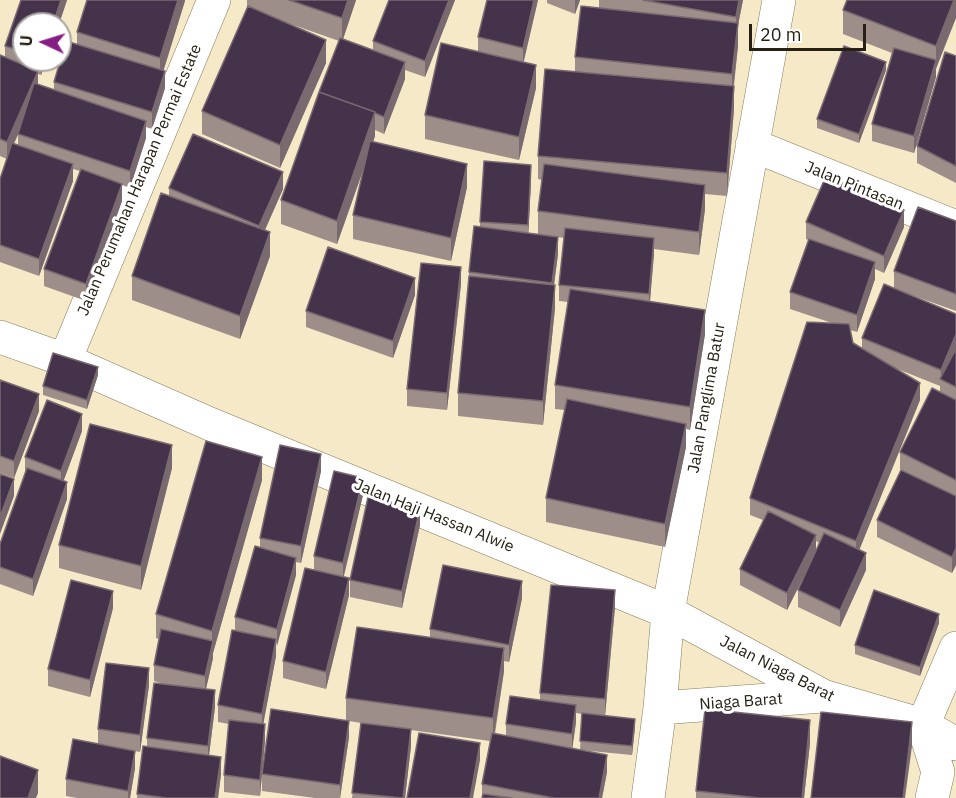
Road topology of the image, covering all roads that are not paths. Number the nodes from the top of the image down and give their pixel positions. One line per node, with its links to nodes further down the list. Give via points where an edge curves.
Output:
1 (214, 0): 6 (street, Jalan Perumahan Harapan Permai Estate)
2 (779, 0): 3 (street, Jalan Panglima Batur)
3 (752, 145): 4 (street, Jalan Pintasan); 7 (street, Jalan Panglima Batur)
4 (956, 227)
5 (0, 338): 6 (street, Jalan Haji Hassan Alwie)
6 (65, 360): 7 (street, Jalan Haji Hassan Alwie, via 210,424)
7 (668, 612): 9 (street, Jalan Niaga Barat); 10 (street, Jalan Panglima Batur)
8 (956, 648): 11 (street)
9 (823, 696): 10 (street, Niaga Barat); 11 (street, Jalan Niaga Barat)
10 (660, 708): 14 (street, Jalan Panglima Batur)
11 (923, 725): 12 (street, Jalan Niaga Barat); 13 (street)
12 (956, 744)
13 (942, 777)
14 (648, 798)

